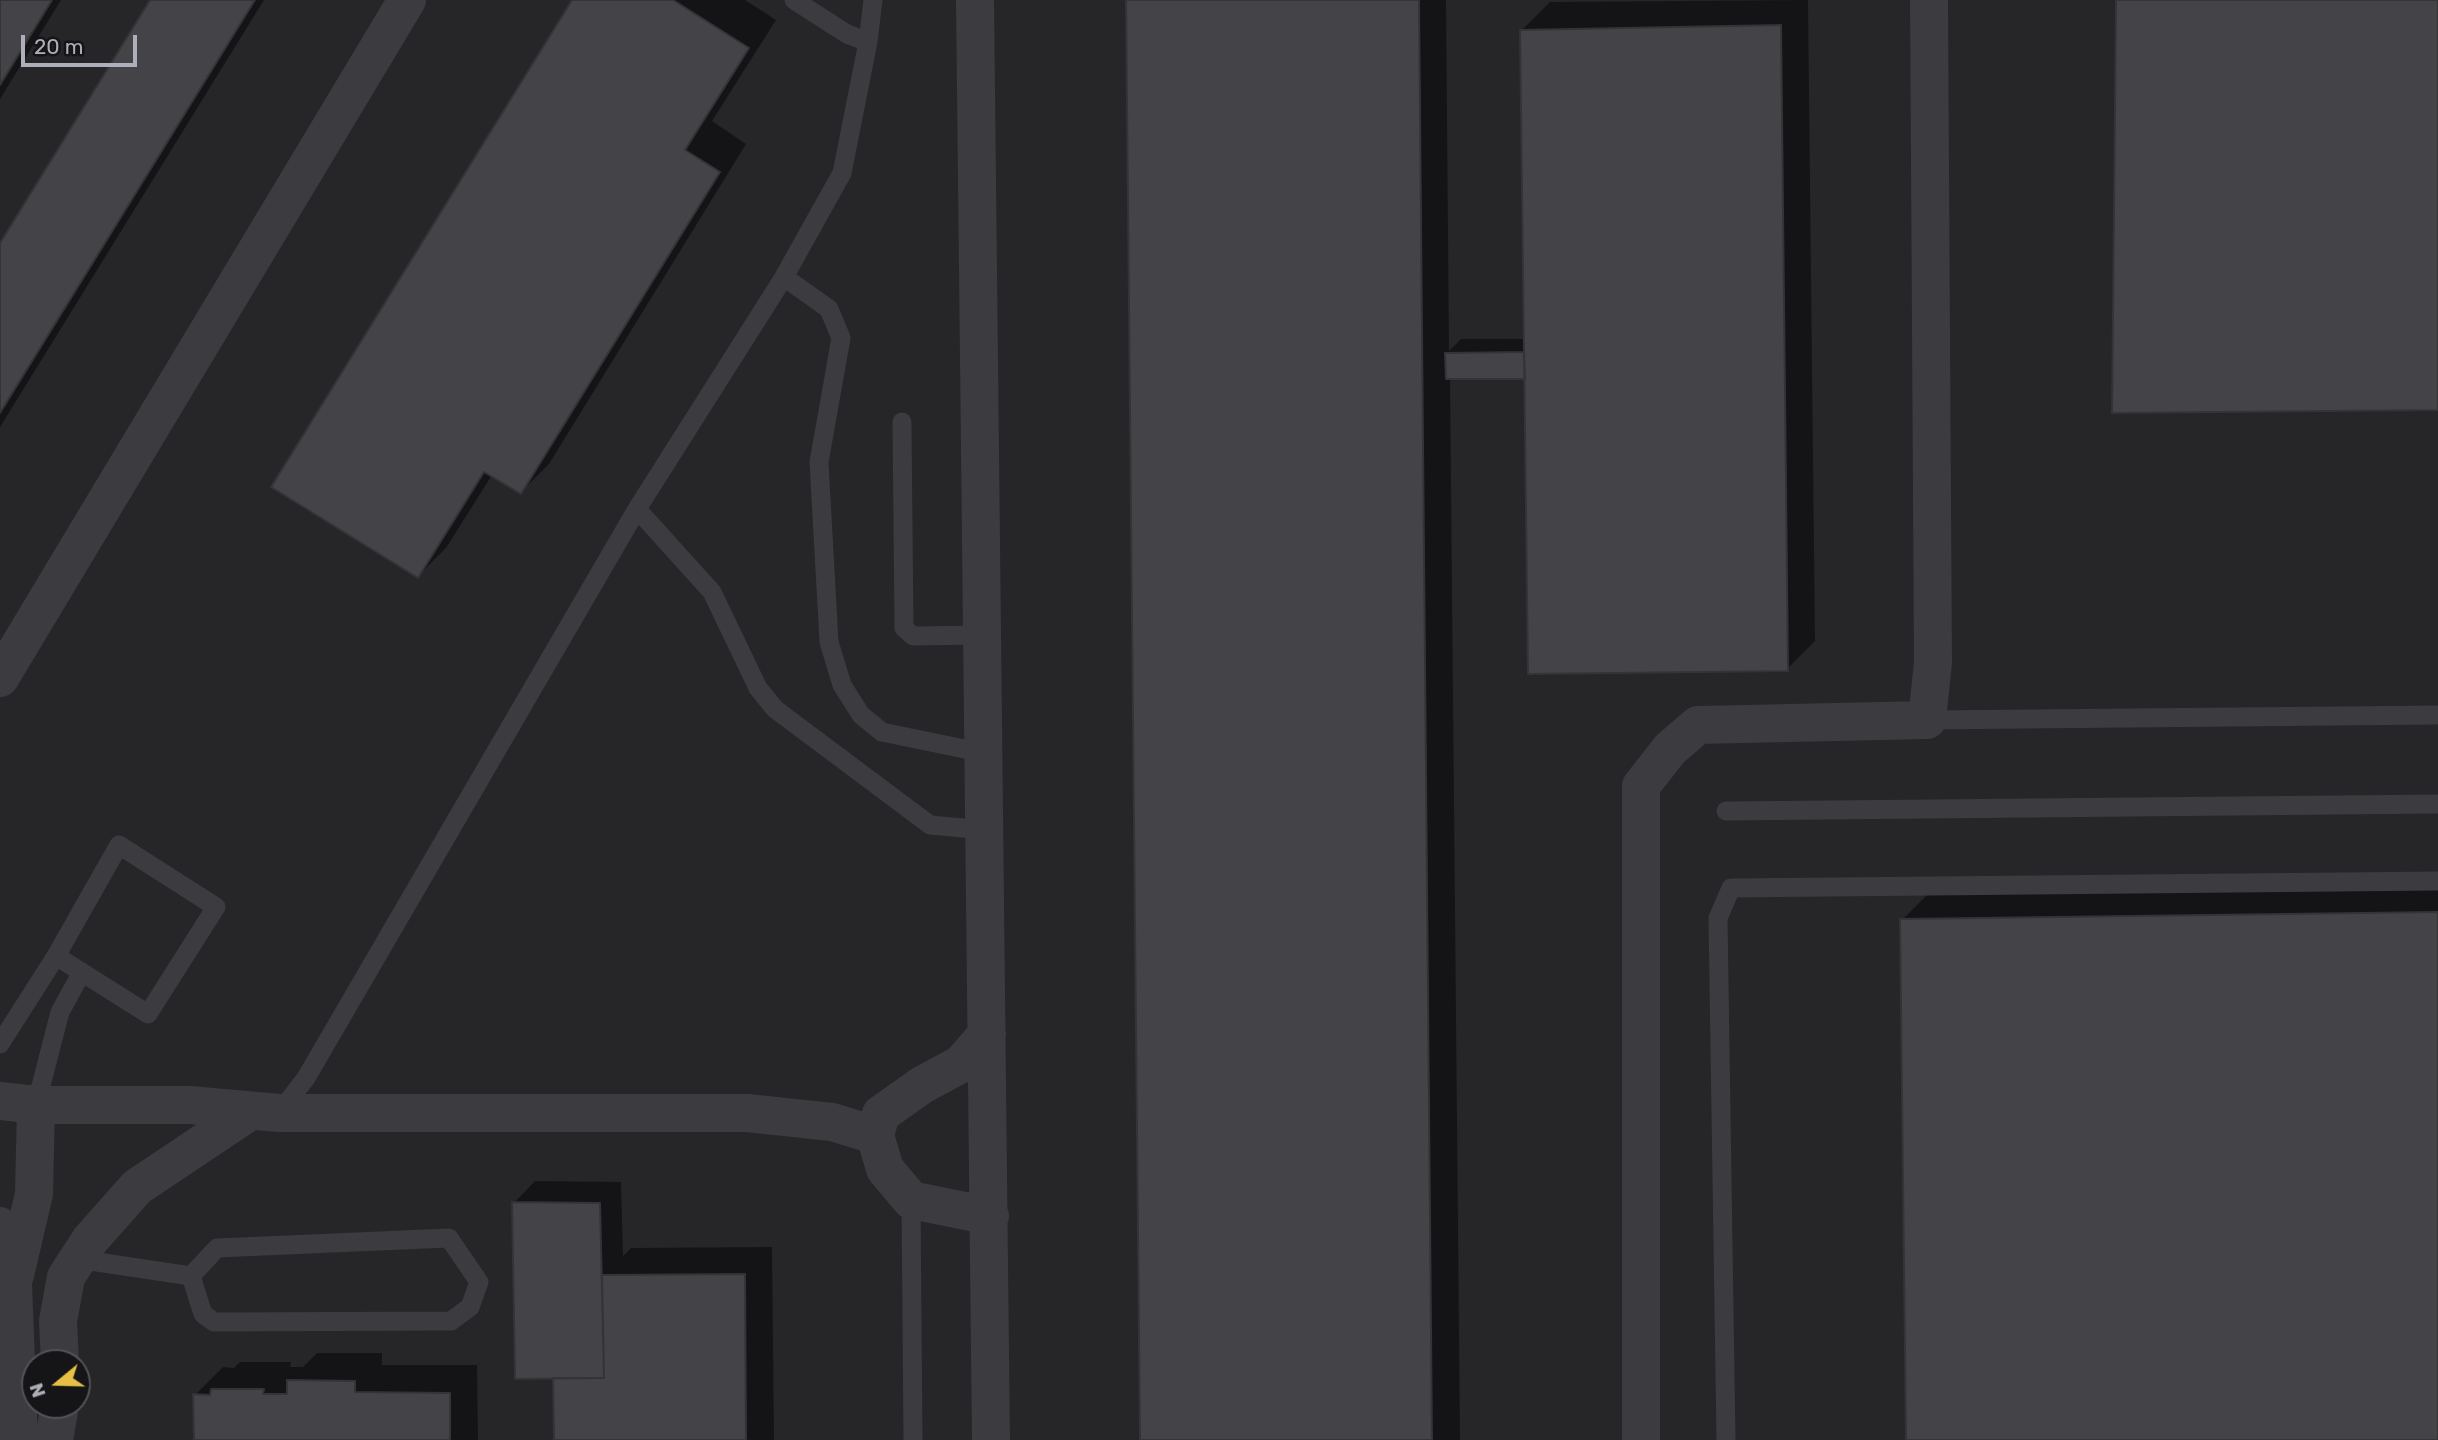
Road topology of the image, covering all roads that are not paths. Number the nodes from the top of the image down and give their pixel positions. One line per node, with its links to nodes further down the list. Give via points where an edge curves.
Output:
1 (407, 0): 11 (street)
2 (793, 0): 6 (lane)
3 (873, 0): 6 (lane)
4 (975, 0): 10 (street)
5 (1929, 0): 13 (street, via 1933,662)
6 (868, 42): 7 (lane, via 842,173)
7 (784, 277): 9 (lane); 14 (lane, via 830,310 841,338 820,462 829,642 842,685 861,715 882,732)
8 (902, 422): 10 (lane, via 904,628 913,636)
9 (638, 509): 17 (lane, via 712,592 758,688 775,709 930,825); 24 (lane, via 306,1078)
10 (983, 635): 14 (street)
11 (0, 678)
12 (2438, 715): 13 (lane)
13 (1927, 720): 38 (street, via 1698,725 1670,749 1641,786)
14 (984, 753): 17 (street)
15 (2438, 804): 16 (lane)
16 (1726, 811)
17 (985, 830): 21 (street)
18 (2438, 881): 39 (lane, via 1731,888 1718,918)
19 (56, 957): 20 (lane); 20 (lane, via 119,845 216,907 148,1014); 22 (lane)
20 (82, 972): 23 (lane)
21 (987, 1034): 25 (street, via 961,1064 881,1114); 27 (street)
22 (0, 1044)
23 (18, 1103): 24 (street, via 190,1105); 31 (street, via 34,1194)
24 (264, 1112): 25 (street, via 747,1113 832,1122); 29 (street, via 137,1187)
25 (875, 1135): 26 (street, via 885,1169)
26 (911, 1200): 27 (street); 36 (lane)
27 (990, 1216): 37 (street)
28 (0, 1226): 31 (street)
29 (83, 1249): 30 (lane); 31 (street); 32 (street, via 66,1276 58,1321)
30 (191, 1276): 30 (lane, via 216,1248 449,1238 479,1282 470,1307 451,1321 214,1322 203,1314)
31 (6, 1285): 34 (street)
32 (59, 1349)
33 (58, 1419): 35 (street)
34 (19, 1440)
35 (54, 1440)
36 (913, 1440)
37 (991, 1440)
38 (1641, 1440)
39 (1726, 1440)

